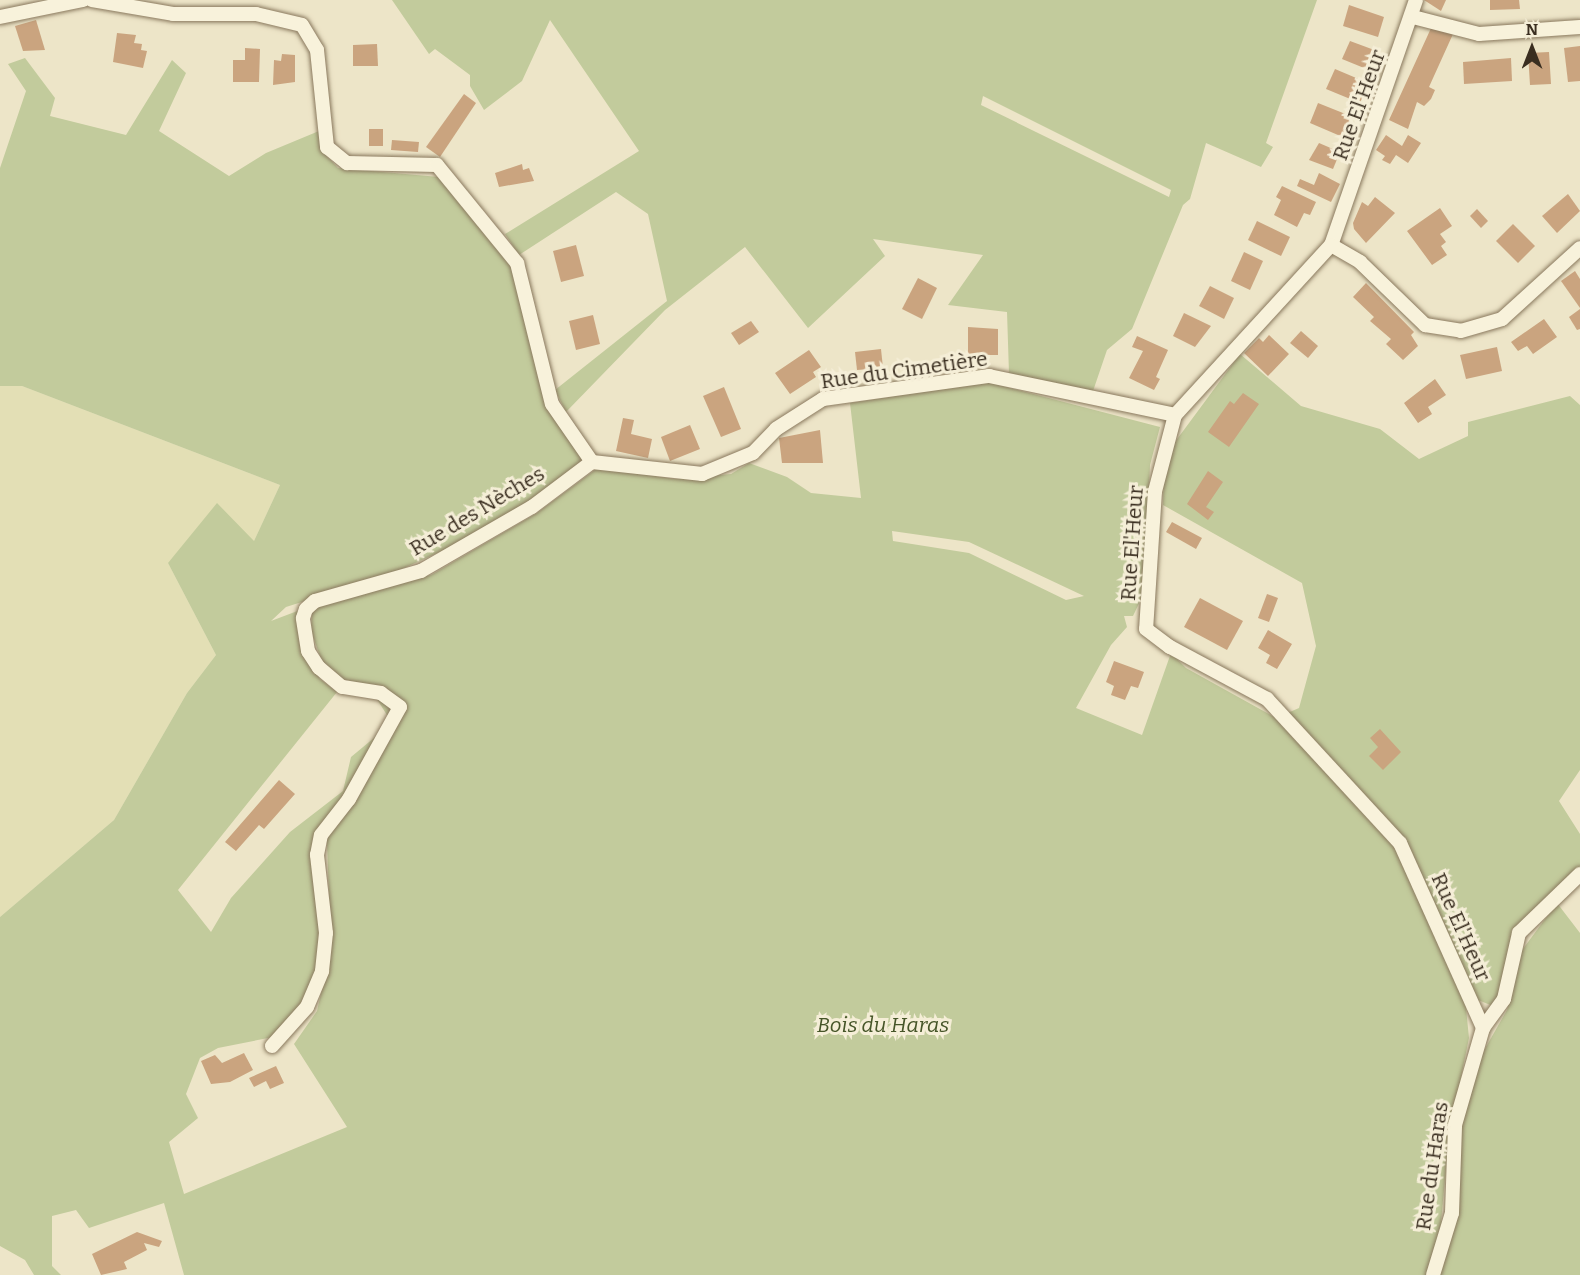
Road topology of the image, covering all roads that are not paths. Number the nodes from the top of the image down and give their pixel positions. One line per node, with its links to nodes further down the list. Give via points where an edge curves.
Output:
1 (83, 0): 4 (street)
2 (92, 0): 10 (street, via 173,14 256,15 302,25 317,50 327,147 347,163 437,165 517,263 552,404)
3 (1416, 0): 5 (street, Rue El'Heur)
4 (0, 17)
5 (1413, 17): 6 (street, via 1479,34); 7 (street, Rue El'Heur)
6 (1580, 27)
7 (1330, 245): 8 (street, via 1360,262 1425,325 1461,331 1502,319); 9 (street, Rue El'Heur)
8 (1580, 248)
9 (1174, 415): 10 (street, Rue du Cimetière, via 989,376 823,399 770,434 753,453 702,474); 12 (street, Rue El'Heur, via 1155,491 1146,629 1170,647 1267,699 1400,843)
10 (592, 462): 13 (street, Rue des Nèches, via 532,507 421,571 315,602 306,609 303,618 308,651 320,668 342,687 381,693 400,707 349,799 321,835 317,855 326,933 322,971 307,1007)
11 (1580, 874): 12 (street, Rue du Haras, via 1519,933 1504,999)
12 (1483, 1028): 14 (street, Rue du Haras, via 1455,1125 1452,1213)
13 (272, 1046)
14 (1433, 1275)

